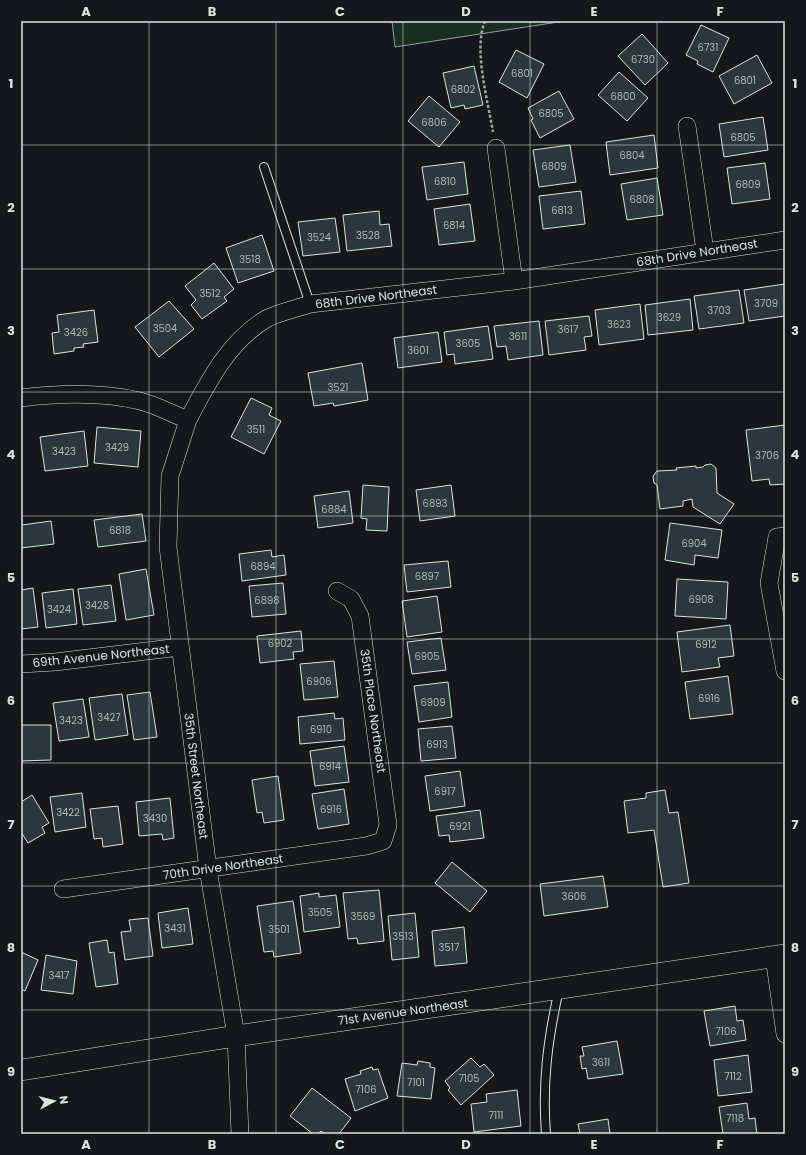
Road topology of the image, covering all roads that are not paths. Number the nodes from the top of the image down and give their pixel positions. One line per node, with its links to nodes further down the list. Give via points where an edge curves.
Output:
1 (687, 126): 5 (street)
2 (496, 148): 6 (street)
3 (264, 167): 7 (lane)
4 (785, 240): 5 (street, 68th Drive Northeast)
5 (705, 251): 6 (street, 68th Drive Northeast)
6 (514, 281): 7 (street, 68th Drive Northeast)
7 (310, 304): 9 (street, 68th Drive Northeast, via 267,319 244,335 213,372)
8 (21, 398): 9 (street, via 51,394 103,395 141,401)
9 (188, 420): 12 (street, 35th Street Northeast, via 170,476 168,548)
10 (785, 536): 14 (street, via 777,537 769,584)
11 (337, 591): 15 (street, 35th Place Northeast, via 351,599 360,616 388,825)
12 (180, 647): 13 (street, 69th Avenue Northeast); 16 (street, 35th Street Northeast)
13 (21, 664)
14 (785, 671)
15 (383, 841): 16 (street, 70th Drive Northeast, via 366,846)
16 (208, 869): 17 (street, 70th Drive Northeast); 21 (street, 35th Street Northeast)
17 (63, 889)
18 (780, 956): 19 (street, 71st Avenue Northeast); 20 (street)
19 (560, 988): 21 (street, 71st Avenue Northeast); 24 (lane, via 552,1021 544,1078)
20 (785, 1034)
21 (236, 1036): 22 (street, 71st Avenue Northeast); 23 (street, 35th Street Northeast)
22 (21, 1070)
23 (240, 1134)
24 (546, 1134)

